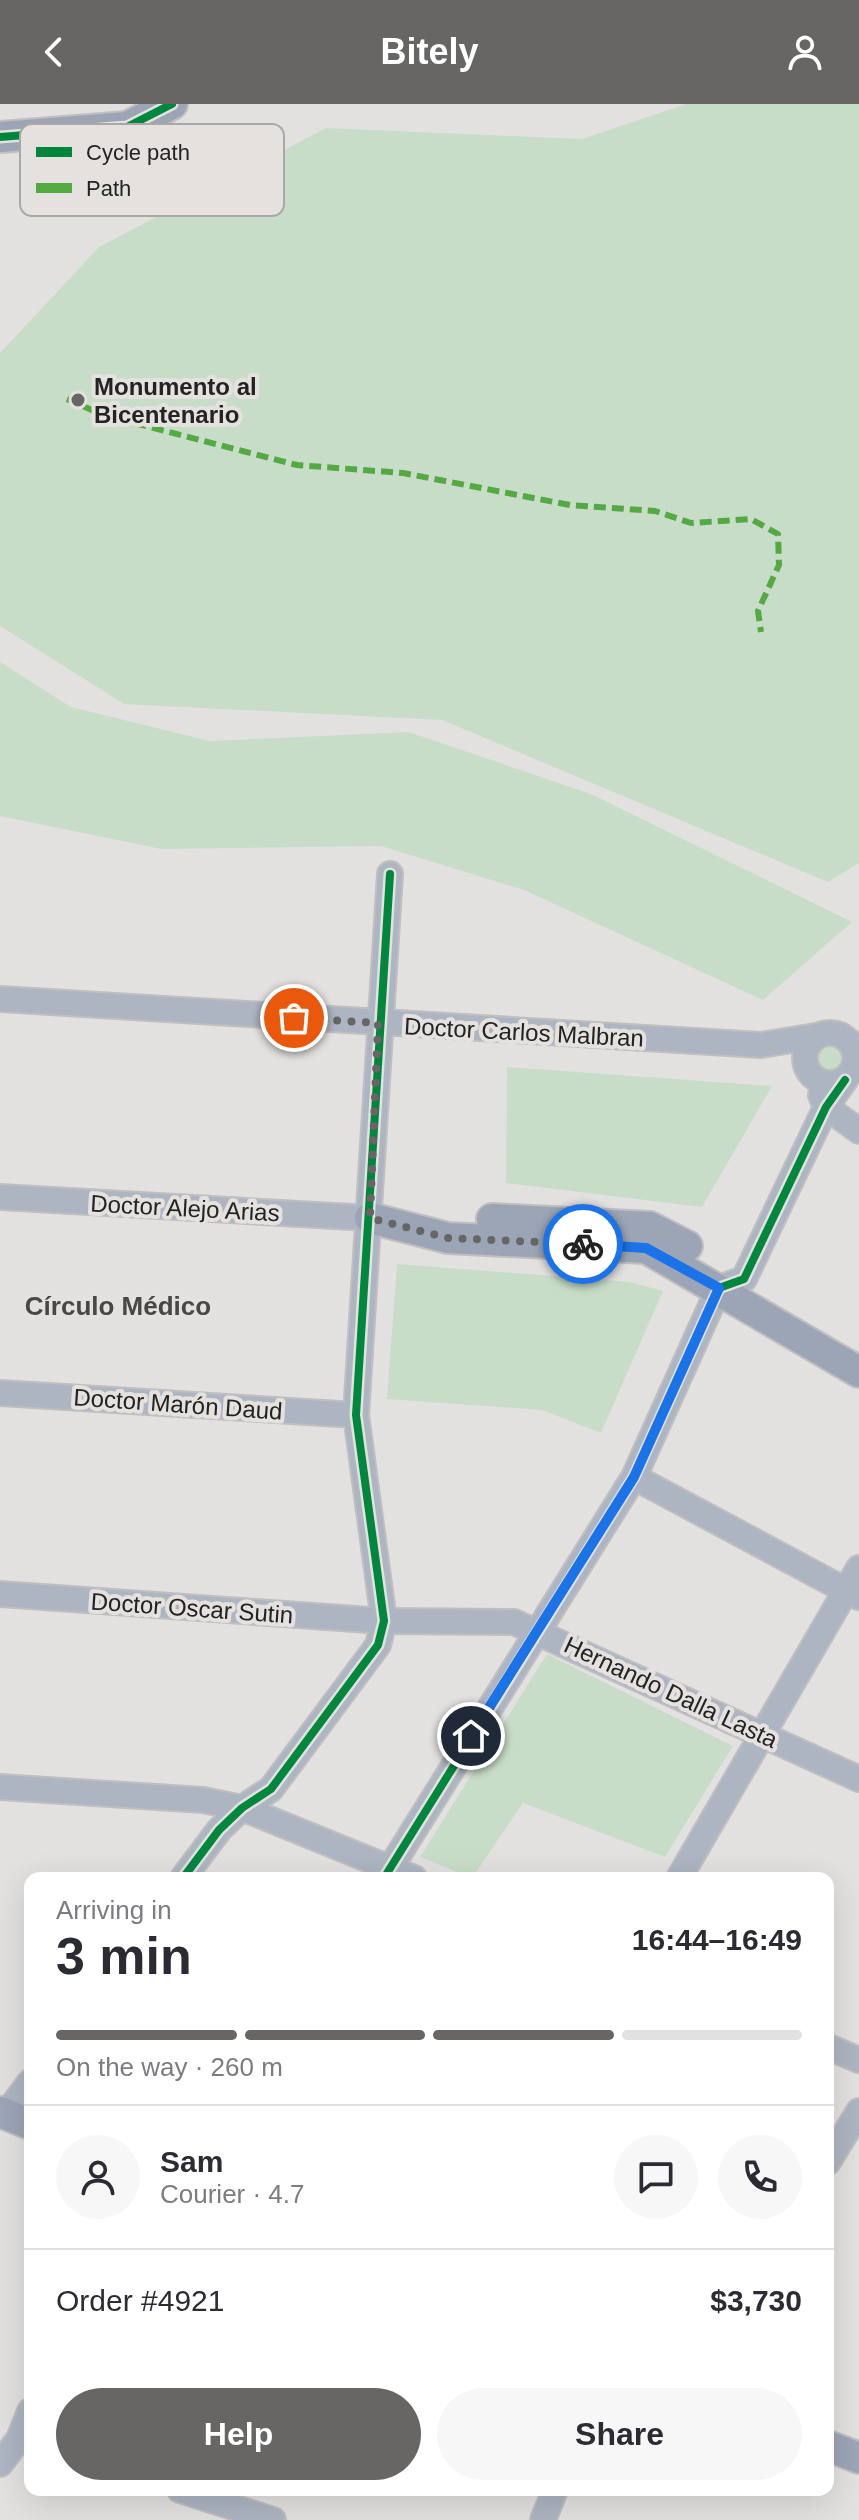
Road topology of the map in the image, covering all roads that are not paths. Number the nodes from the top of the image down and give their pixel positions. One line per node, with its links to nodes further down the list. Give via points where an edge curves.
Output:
1 (172, 104): 2 (main road)
2 (135, 124)
3 (20, 135): 4 (main road)
4 (0, 137)
5 (390, 874): 7 (street)
6 (0, 999): 7 (street, Doctor Carlos Malbran)
7 (378, 1023): 10 (street, Doctor Carlos Malbran); 16 (street)
8 (859, 1023): 9 (street, Doctor Carlos Malbran)
9 (824, 1034): 10 (street, Doctor Carlos Malbran); 11 (street, via 850,1041); 12 (street, via 807,1047)
10 (761, 1045): 12 (street, Doctor Carlos Malbran, via 797,1055)
11 (853, 1064): 12 (street, via 826,1083); 13 (street)
12 (808, 1068): 13 (street)
13 (826, 1107): 14 (street); 17 (street)
14 (859, 1131)
15 (0, 1197): 16 (street, Doctor Alejo Arias)
16 (370, 1218): 17 (main road, via 448,1238 646,1248); 21 (street)
17 (732, 1283): 18 (main road); 19 (main road); 22 (street)
18 (859, 1348)
19 (859, 1372)
20 (0, 1393): 21 (street, Doctor Marón Daud)
21 (356, 1415): 26 (street)
22 (634, 1477): 25 (street); 27 (street)
23 (859, 1568): 25 (street)
24 (0, 1594): 26 (street, Doctor Oscar Sutin)
25 (852, 1594): 28 (street)
26 (384, 1621): 27 (street, Hernando Dalla Lasta, via 514,1622); 31 (street, via 378,1645 271,1789)
27 (536, 1629): 28 (street, Hernando Dalla Lasta); 34 (street)
28 (763, 1735): 29 (street, Hernando Dalla Lasta); 35 (street)
29 (859, 1779)
30 (0, 1787): 31 (street, via 203,1800)
31 (242, 1808): 32 (street); 33 (street)
32 (188, 1872)
33 (385, 1872)
34 (388, 1872)
35 (683, 1872)
36 (834, 2050): 37 (street)
37 (859, 2060)
38 (24, 2094): 40 (street)
39 (859, 2111): 41 (street)
40 (12, 2117)
41 (834, 2152)
42 (16, 2436): 45 (street)
43 (834, 2448): 44 (main road)
44 (859, 2458)
45 (0, 2464)
46 (199, 2496): 48 (street)
47 (553, 2496): 49 (street)
48 (273, 2520)
49 (543, 2520)

